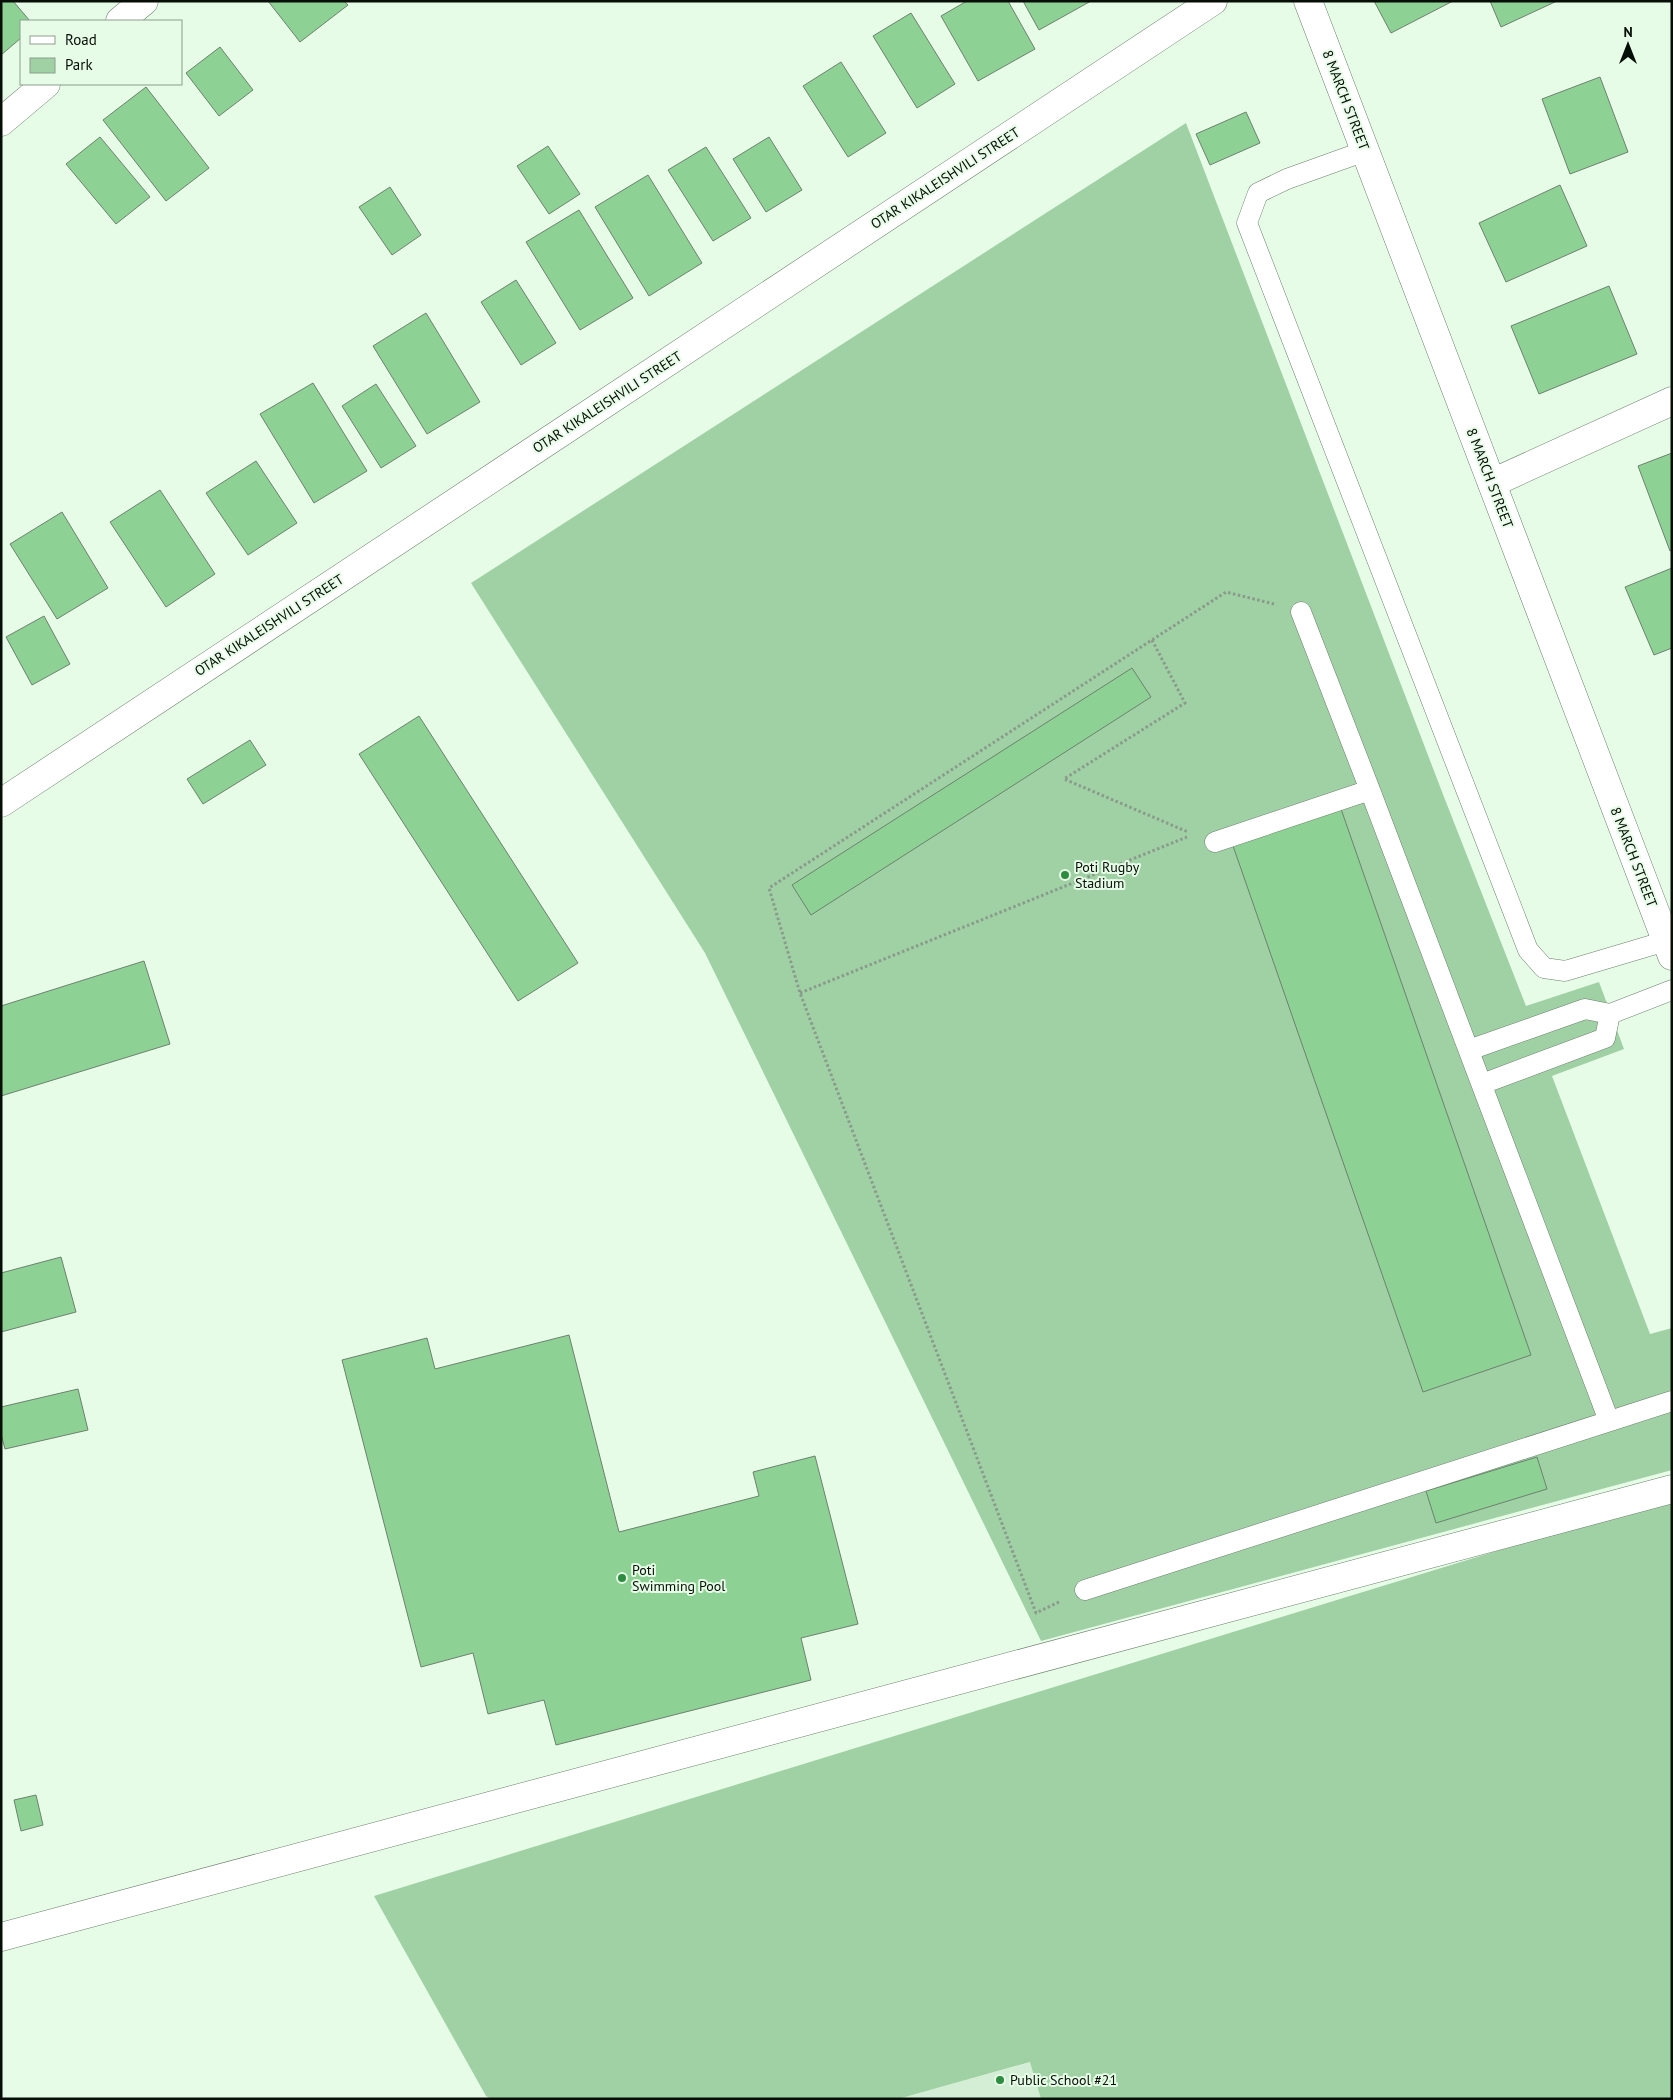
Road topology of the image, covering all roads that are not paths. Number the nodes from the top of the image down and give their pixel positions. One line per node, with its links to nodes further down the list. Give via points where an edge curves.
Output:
1 (144, 1): 4 (main road)
2 (1213, 1): 12 (main road, OTAR KIKALEISHVILI STREET)
3 (1308, 1): 7 (main road, 8 MARCH STREET)
4 (121, 20)
5 (45, 85): 6 (main road)
6 (1, 122)
7 (1365, 151): 9 (main road, 8 MARCH STREET); 14 (lane, via 1258,193 1247,223 1250,232 1528,950 1544,968 1565,971)
8 (1672, 401): 9 (main road)
9 (1492, 483): 14 (main road, 8 MARCH STREET)
10 (1301, 612): 11 (lane)
11 (1370, 790): 13 (lane); 17 (lane)
12 (1, 802)
13 (1216, 842)
14 (1669, 948)
15 (1672, 990): 16 (lane)
16 (1610, 1014): 17 (lane, via 1585,1009); 18 (lane, via 1605,1038)
17 (1469, 1050): 18 (lane)
18 (1482, 1084): 20 (lane)
19 (1672, 1401): 20 (lane)
20 (1610, 1421): 22 (lane)
21 (1672, 1490): 23 (main road)
22 (1085, 1590)
23 (1, 1937)

